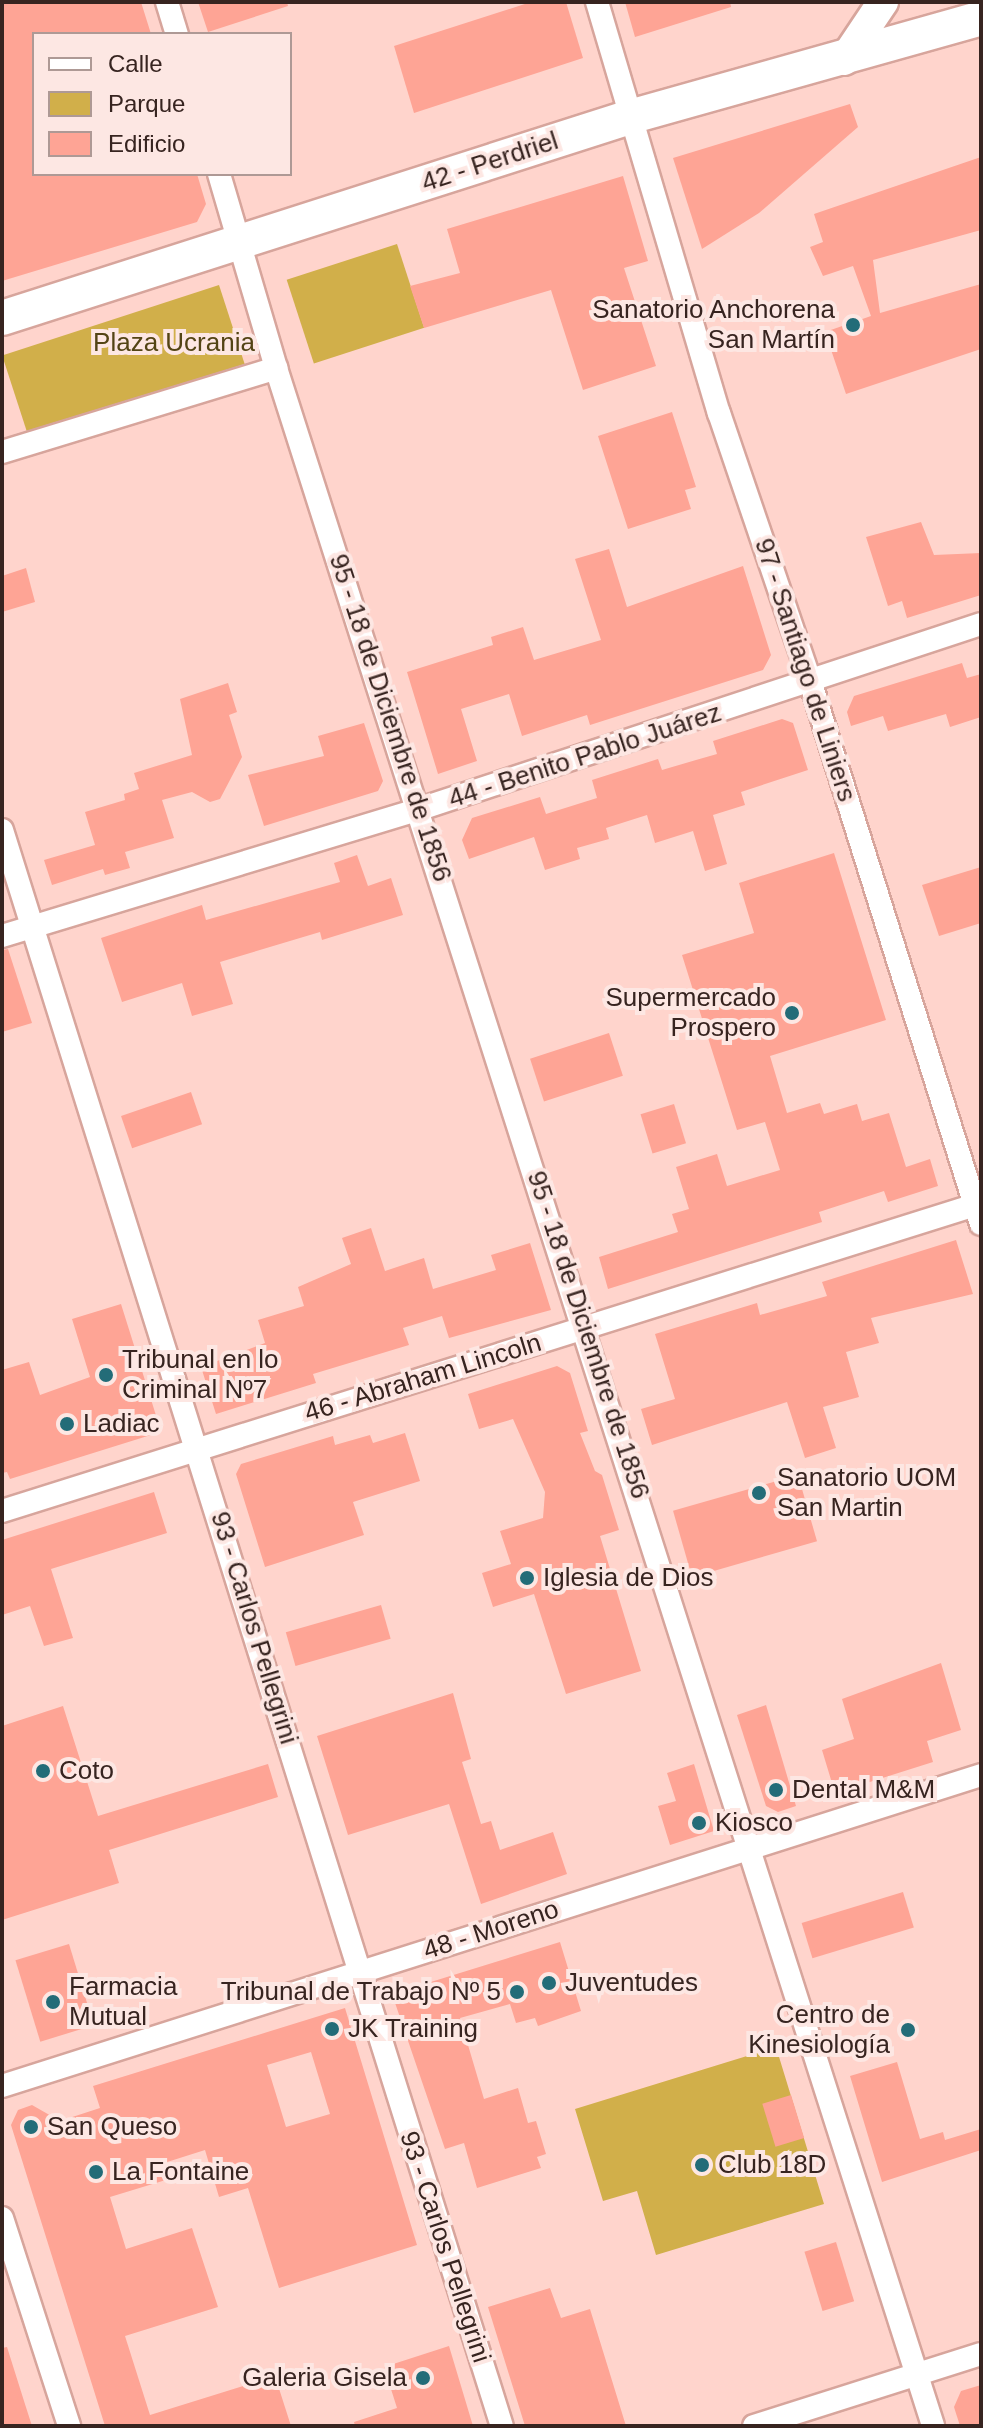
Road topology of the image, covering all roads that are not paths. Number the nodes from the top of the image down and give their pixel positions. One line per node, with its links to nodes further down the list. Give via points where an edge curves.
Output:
1 (167, 2): 5 (street)
2 (597, 2): 7 (street, 97 - Santiago de Liniers)
3 (883, 2): 6 (street)
4 (981, 18): 6 (main road, 42 - Perdriel)
5 (176, 32)
6 (844, 60): 7 (main road, 42 - Perdriel)
7 (633, 116): 9 (main road, 42 - Perdriel); 14 (street, 97 - Santiago de Liniers, via 719,413)
8 (220, 176): 9 (street, 95 - 18 de Diciembre de 1856)
9 (241, 244): 10 (main road, 42 - Perdriel); 11 (street, 95 - 18 de Diciembre de 1856)
10 (2, 318)
11 (276, 368): 12 (street); 15 (street, 95 - 18 de Diciembre de 1856)
12 (2, 452)
13 (981, 624): 14 (street, 44 - Benito Pablo Juárez)
14 (811, 684): 15 (street, 44 - Benito Pablo Juárez); 19 (street, 97 - Santiago de Liniers)
15 (420, 809): 17 (street, 44 - Benito Pablo Juárez); 20 (street, 95 - 18 de Diciembre de 1856)
16 (2, 830): 17 (street, 93 - Carlos Pellegrini)
17 (32, 927): 18 (street, 44 - Benito Pablo Juárez); 21 (street, 93 - Carlos Pellegrini)
18 (2, 936)
19 (979, 1210): 20 (street, 46 - Abraham Lincoln)
20 (586, 1328): 21 (street, 46 - Abraham Lincoln); 24 (street, 95 - 18 de Diciembre de 1856)
21 (199, 1447): 22 (street, 46 - Abraham Lincoln); 25 (street, 93 - Carlos Pellegrini)
22 (2, 1511)
23 (981, 1775): 24 (street, 48 - Moreno)
24 (751, 1847): 25 (street, 48 - Moreno); 29 (street, 95 - 18 de Diciembre de 1856)
25 (359, 1975): 26 (street, 48 - Moreno); 31 (street, 93 - Carlos Pellegrini)
26 (2, 2086)
27 (2, 2218): 30 (street)
28 (981, 2354): 29 (street)
29 (917, 2374): 32 (street); 33 (street, 95 - 18 de Diciembre de 1856)
30 (69, 2426)
31 (502, 2426)
32 (754, 2426)
33 (933, 2426)

